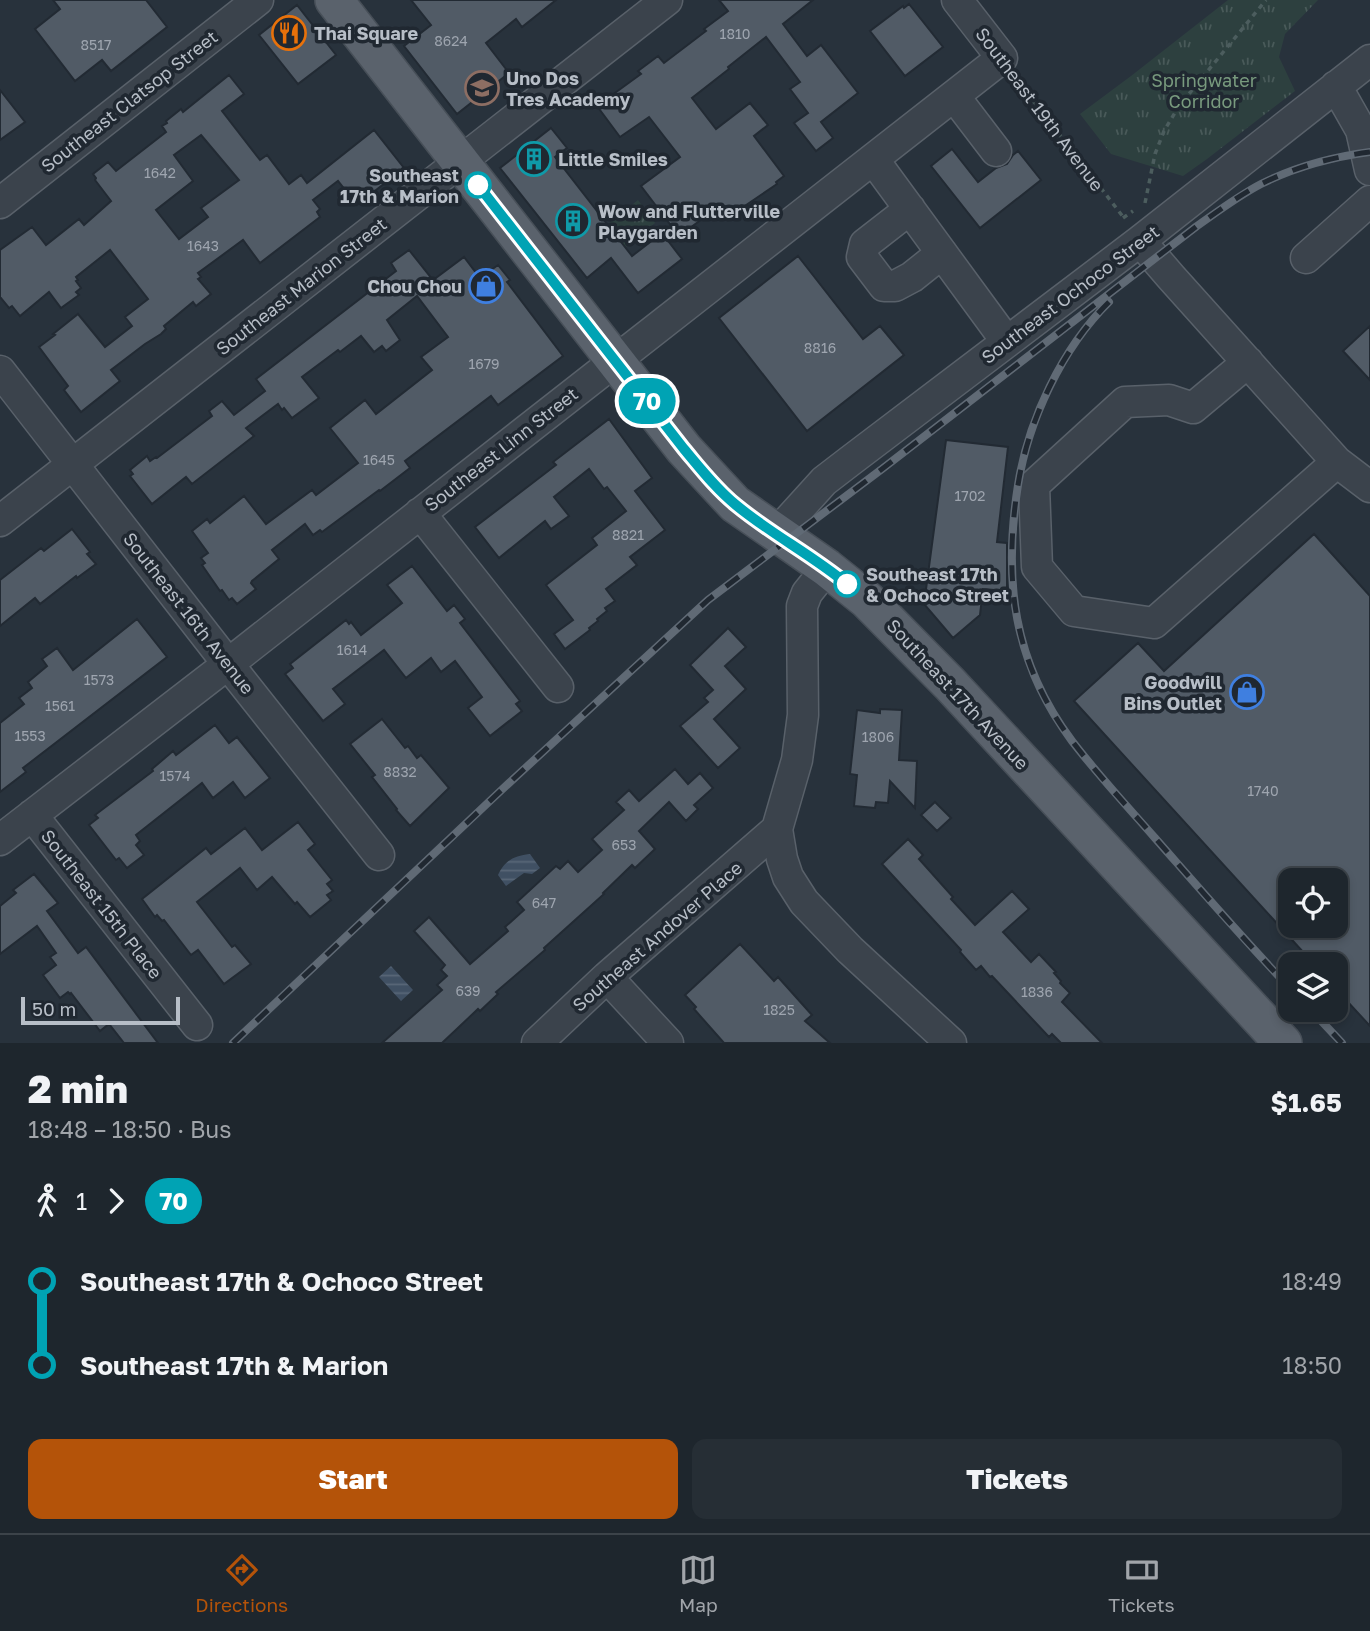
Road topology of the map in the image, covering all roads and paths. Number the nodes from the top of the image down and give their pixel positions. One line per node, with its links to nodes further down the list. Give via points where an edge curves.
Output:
1 (258, 0): 15 (street, Southeast Clatsop Street)
2 (334, 0): 12 (main road, Southeast 17th Avenue)
3 (667, 0): 12 (street, Southeast Marion Street)
4 (957, 0): 6 (street, Southeast 19th Avenue)
5 (1266, 0): 17 (path, via 1179,106 1164,131 1146,201)
6 (1002, 58): 9 (street, Southeast Linn Street); 17 (path, Southeast 19th Avenue)
7 (1370, 60): 8 (street, Southeast Ochoco Street)
8 (1336, 86): 13 (street, via 1361,130); 17 (street, Southeast Ochoco Street)
9 (954, 96): 10 (street); 11 (street, Southeast Linn Street)
10 (996, 151)
11 (873, 159): 16 (street); 21 (street, Southeast Linn Street)
12 (461, 163): 21 (main road, Southeast 17th Avenue); 25 (street, Southeast Marion Street)
13 (1370, 170)
14 (1370, 201): 19 (street)
15 (0, 203)
16 (910, 209): 18 (street); 18 (street, via 865,244 862,257 884,286 895,286)
17 (1132, 230): 20 (street, Southeast Ochoco Street); 22 (street)
18 (942, 253): 20 (street)
19 (1306, 258)
20 (1007, 342): 29 (street, Southeast Ochoco Street, via 824,481)
21 (615, 361): 27 (street, Southeast Linn Street); 29 (main road, Southeast 17th Avenue, via 711,480)
22 (1248, 362): 24 (street); 24 (street, via 1193,408 1169,400 1125,402 1034,485 1037,567 1074,611 1154,624)
23 (0, 371): 25 (street, Southeast 16th Avenue)
24 (1337, 462): 26 (street)
25 (72, 464): 28 (street, Southeast Marion Street); 31 (street, Southeast 16th Avenue)
26 (1370, 487)
27 (420, 513): 31 (street, Southeast Linn Street); 32 (street)
28 (0, 521)
29 (776, 534): 30 (main road, Southeast 17th Avenue)
30 (827, 568): 34 (street, via 802,606 803,715 797,760); 42 (main road, Southeast 17th Avenue, via 867,600 950,684)
31 (228, 664): 33 (street, Southeast Linn Street); 36 (street, Southeast 16th Avenue)
32 (558, 687)
33 (32, 815): 35 (street, Southeast Linn Street); 38 (street, Southeast 15th Place)
34 (778, 829): 37 (street, Southeast Andover Place); 41 (street, via 788,877 804,902)
35 (0, 840)
36 (379, 855)
37 (607, 977): 39 (street, Southeast Andover Place); 40 (street)
38 (197, 1025)
39 (537, 1043)
40 (668, 1043)
41 (951, 1043)
42 (1283, 1043)

